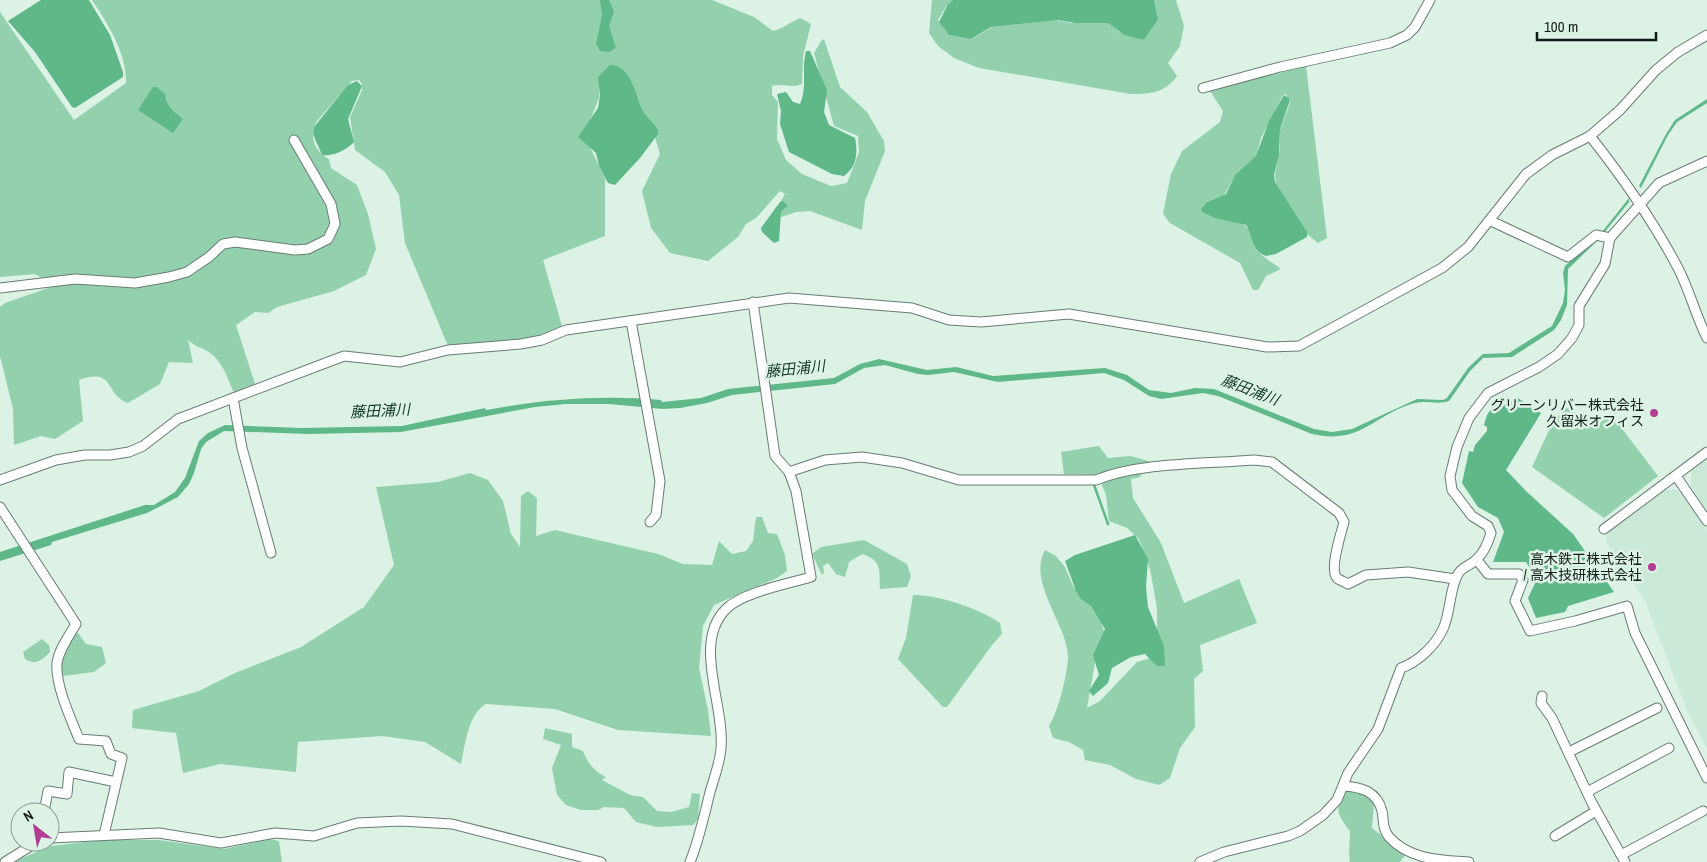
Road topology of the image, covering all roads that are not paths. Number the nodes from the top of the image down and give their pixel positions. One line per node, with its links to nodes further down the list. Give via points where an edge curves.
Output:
1 (1430, 0): 3 (street, via 1415,27 1390,43)
2 (1707, 35): 4 (street, via 1656,70 1620,110)
3 (1203, 88)
4 (1590, 136): 7 (street); 8 (street, via 1552,155 1526,174)
5 (294, 140): 10 (street, via 331,204 335,224 328,239 308,249 295,250 234,242 223,244 187,272 170,277 135,282 75,279)
6 (1707, 161): 7 (street, via 1659,183)
7 (1640, 203): 9 (street); 13 (street, via 1680,273)
8 (1491, 221): 9 (street, via 1568,257); 11 (street, via 1468,247 1442,268 1300,346 1283,348 1069,314 981,322 949,320 912,308 862,302 789,298)
9 (1603, 237): 24 (street, via 1605,264 1579,306 1579,325 1572,338 1558,354 1539,367 1488,393 1469,418 1457,447 1450,476 1452,490 1472,516 1488,526 1491,533)
10 (0, 288)
11 (753, 302): 12 (street); 16 (street, via 775,456)
12 (631, 321): 14 (street, via 566,330 521,344 448,350 400,362 344,356); 21 (street, via 660,481 656,515)
13 (1707, 338)
14 (233, 398): 18 (street, via 178,419 143,446 129,452 56,460); 23 (street, via 242,448)
15 (1707, 452): 17 (street)
16 (789, 472): 25 (street, via 825,460 862,457 902,463 959,480 1096,480 1114,472 1146,468 1254,460 1272,462 1339,512 1344,522 1334,572 1339,579 1348,584 1366,575 1408,572); 44 (street, via 796,491 812,578 749,596 727,607 717,620 710,651 720,716 721,749)
17 (1676, 476): 20 (street); 22 (street)
18 (0, 480)
19 (0, 507): 31 (street, via 76,624 57,664 63,697 79,739 106,741 111,754 122,758)
20 (1707, 521)
21 (650, 522)
22 (1604, 529)
23 (271, 553)
24 (1477, 560): 25 (street, via 1460,571); 30 (street, via 1488,574 1519,574 1523,580 1515,601 1530,631 1627,606 1635,633)
25 (1455, 580): 32 (street, via 1443,630 1413,664 1401,668 1378,729 1348,773)
26 (1542, 696): 29 (street, via 1541,703)
27 (1656, 708): 29 (street)
28 (1669, 748): 33 (street)
29 (1569, 752): 33 (street)
30 (1707, 778)
31 (116, 782): 34 (street, via 68,772 67,794 48,791); 37 (street)
32 (1343, 786): 45 (street, via 1324,815 1300,831); 46 (street, via 1363,788 1372,794 1382,810 1383,828 1403,849 1432,859)
33 (1588, 792): 35 (street)
34 (46, 802)
35 (1596, 811): 38 (street); 41 (street)
36 (1703, 811): 41 (street)
37 (104, 835): 39 (street); 43 (street, via 159,833 221,843 276,832 314,836 358,823 401,821 452,824)
38 (1555, 836)
39 (60, 837)
40 (21, 852): 42 (street)
41 (1623, 858)
42 (5, 862)
43 (601, 862)
44 (690, 862)
45 (1200, 862)
46 (1469, 862)

